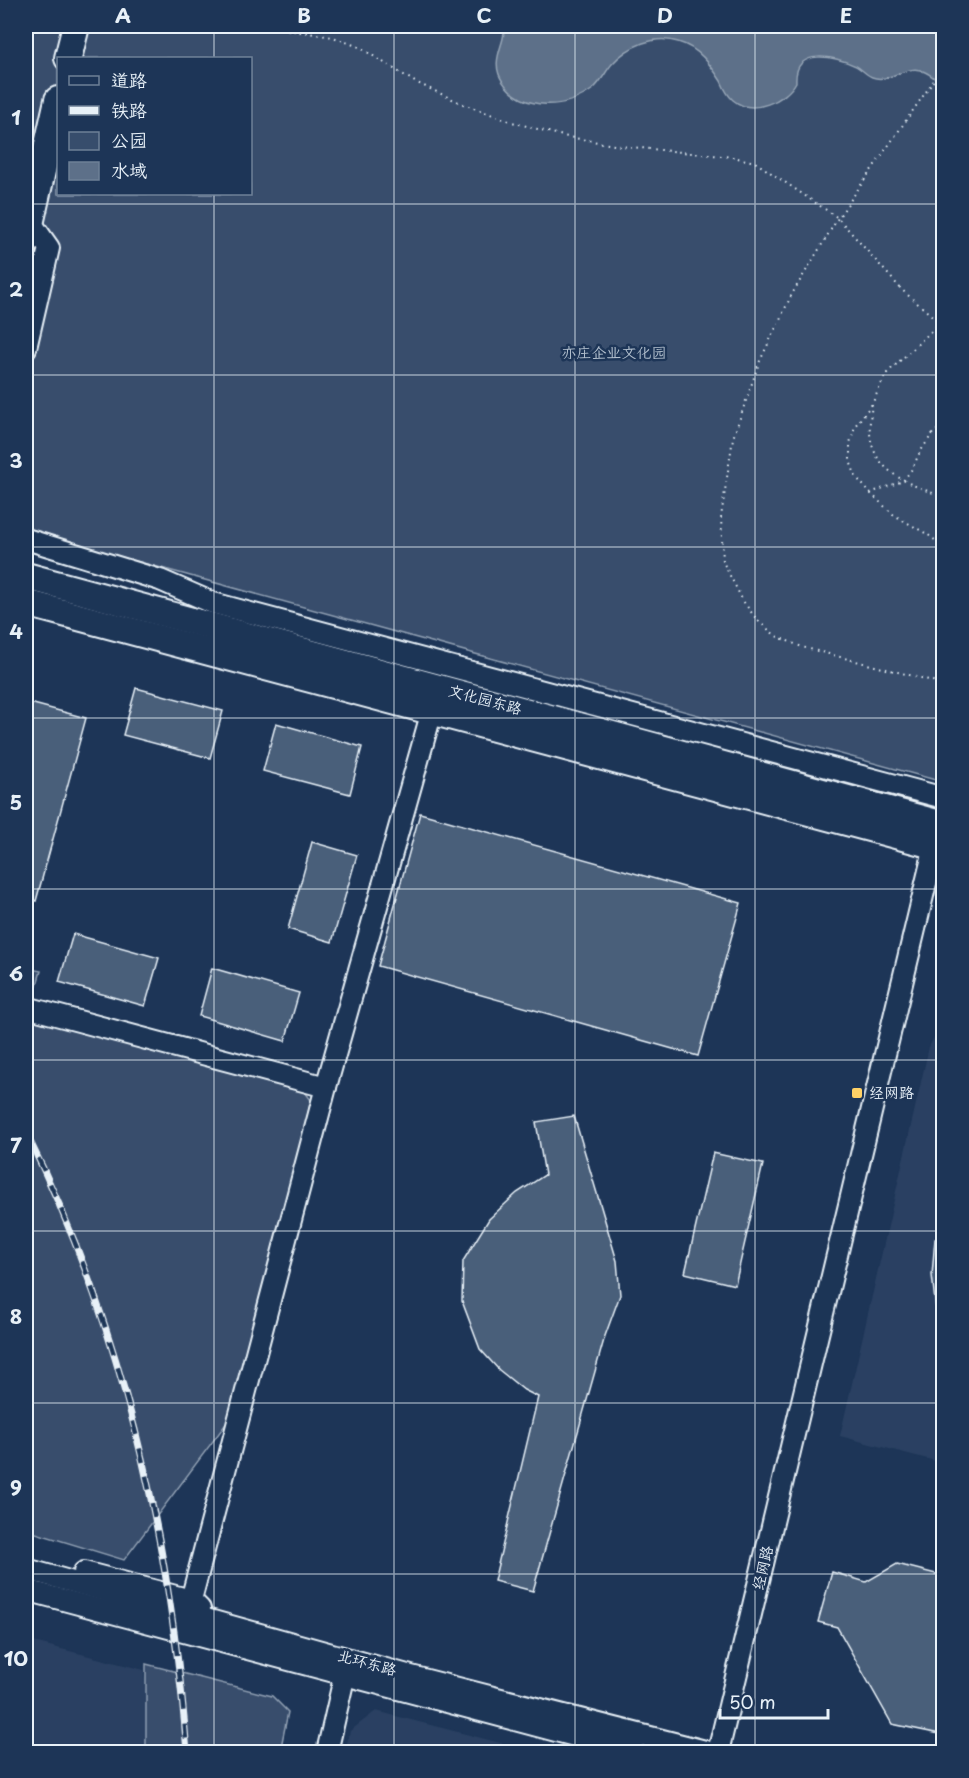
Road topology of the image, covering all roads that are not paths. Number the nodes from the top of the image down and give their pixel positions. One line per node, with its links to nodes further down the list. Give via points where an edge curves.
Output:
1 (76, 26): 2 (main road)
2 (68, 57)
3 (57, 103): 4 (main road)
4 (28, 232): 5 (street, via 50,248)
5 (26, 348)
6 (26, 539): 9 (street, via 160,580)
7 (26, 576): 10 (main road, 文化园东路)
8 (26, 603): 11 (main road, 文化园东路)
9 (213, 603): 10 (street); 12 (street)
10 (289, 648): 13 (main road, 文化园东路)
11 (432, 711): 13 (main road, 文化园东路); 15 (street)
12 (944, 798)
13 (940, 836): 25 (street, 经网路)
14 (26, 1007): 15 (street)
15 (326, 1087): 19 (street)
16 (26, 1556): 19 (street)
17 (26, 1569): 20 (street, 北环东路)
18 (26, 1590): 21 (street, 北环东路)
19 (191, 1600): 20 (street)
20 (213, 1621): 21 (street, 北环东路)
21 (347, 1667): 22 (street); 23 (street, 北环东路); 24 (street, 北环东路)
22 (327, 1752)
23 (635, 1752)
24 (709, 1752)
25 (718, 1752)

